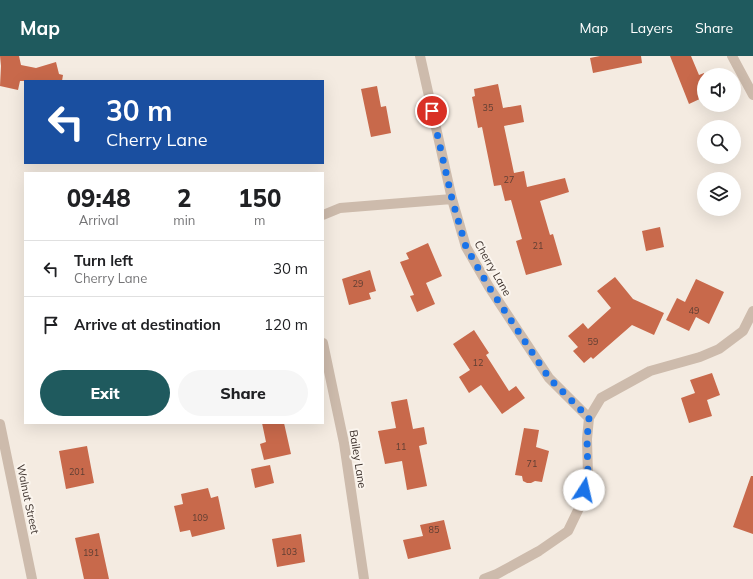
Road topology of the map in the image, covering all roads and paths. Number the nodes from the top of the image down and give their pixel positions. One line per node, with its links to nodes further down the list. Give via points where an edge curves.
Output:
1 (420, 56): 4 (street, Cherry Lane)
2 (732, 56): 3 (street)
3 (753, 94)
4 (452, 199): 5 (street, via 340,208); 8 (street, Cherry Lane, via 466,247 489,287 549,378)
5 (324, 215)
6 (753, 310): 8 (street, via 743,331 719,349 650,372 600,398)
7 (324, 348): 12 (street, Bailey Lane, via 344,443)
8 (589, 418): 13 (street, via 588,476 581,504 568,530 539,551)
9 (0, 424): 10 (street, Walnut Street)
10 (2, 442): 11 (street, Walnut Street)
11 (32, 579)
12 (364, 579)
13 (484, 579)

